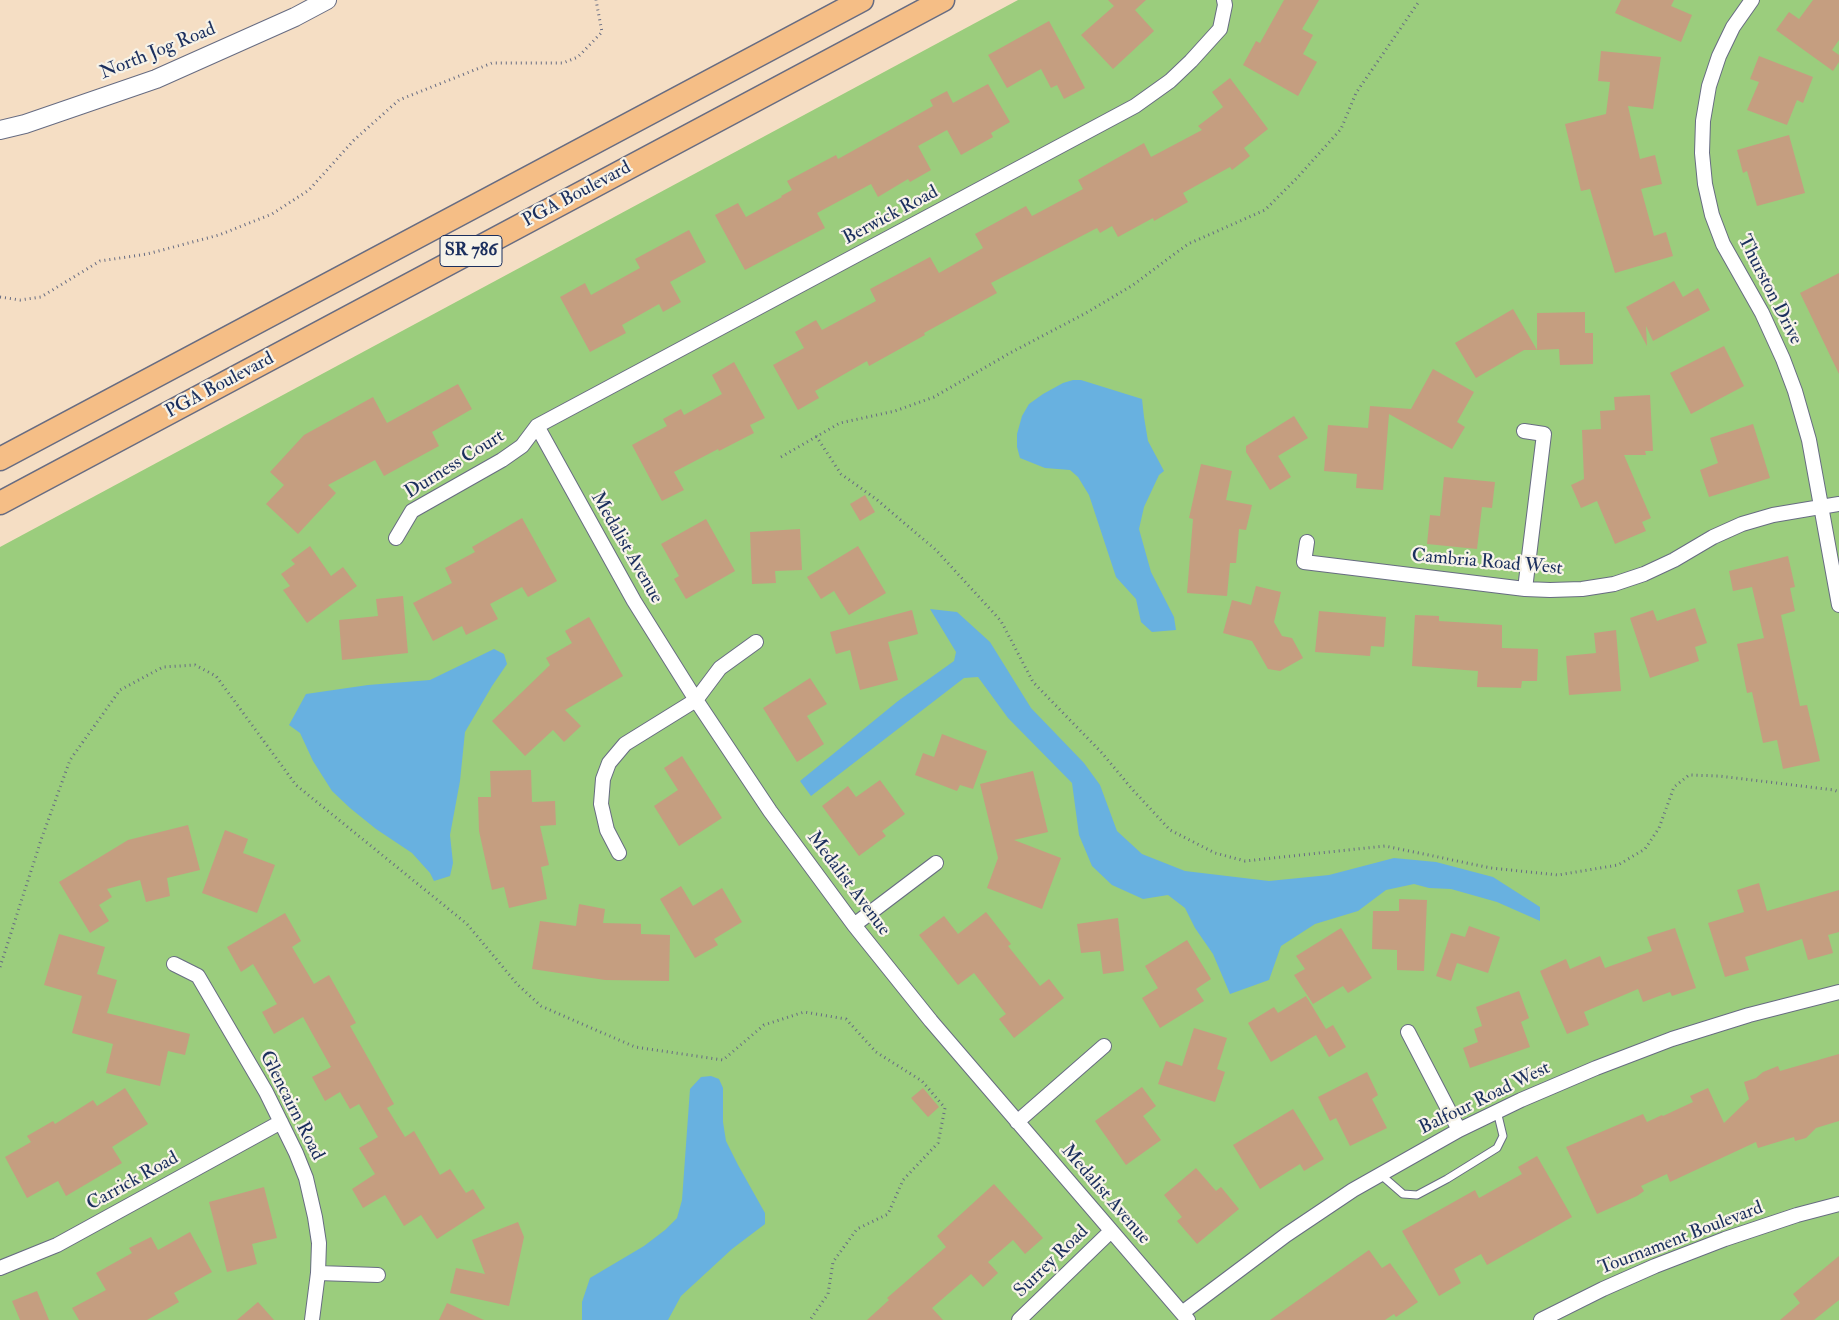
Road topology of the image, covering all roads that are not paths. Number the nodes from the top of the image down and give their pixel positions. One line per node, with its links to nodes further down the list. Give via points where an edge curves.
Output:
1 (327, 0): 6 (street, North Jog Road, via 156,79)
2 (862, 0): 9 (main road, PGA Boulevard / SR 786)
3 (943, 0): 10 (main road, PGA Boulevard / SR 786)
4 (1224, 0): 7 (street, Berwick Road, via 1220,29 1170,81 1135,106)
5 (1752, 0): 12 (street, Thurston Drive, via 1719,56 1709,86 1703,121 1705,184 1723,244 1762,313 1795,391 1809,440)
6 (0, 130)
7 (537, 426): 13 (street, Durness Court, via 522,446 502,460 412,511); 18 (street, Medalist Avenue, via 634,601)
8 (1524, 431): 15 (street, via 1544,434)
9 (0, 459)
10 (0, 503)
11 (1839, 504): 12 (street, Cambria Road West)
12 (1821, 507): 15 (street, Cambria Road West, via 1742,524 1674,560 1614,584 1582,589); 16 (street, Thurston Drive)
13 (396, 538)
14 (1307, 542): 15 (street, Cambria Road West, via 1304,562)
15 (1525, 589)
16 (1839, 604)
17 (756, 642): 18 (street, via 720,668)
18 (696, 700): 19 (street, via 626,744 609,763 603,779 601,804 607,830); 21 (street, Medalist Avenue, via 770,811)
19 (619, 854)
20 (936, 863): 21 (street)
21 (854, 925): 28 (street, Medalist Avenue)
22 (174, 964): 27 (street, Glencairn Road, via 198,976)
23 (1839, 992): 26 (street, Balfour Road West, via 1672,1039)
24 (1408, 1032): 29 (street)
25 (1104, 1046): 28 (street)
26 (1497, 1111): 29 (street, Balfour Road West); 30 (lane, via 1503,1136 1497,1148 1447,1179 1417,1195 1403,1194)
27 (281, 1122): 33 (street, Carrick Road, via 57,1245); 34 (street, Glencairn Road, via 306,1178 319,1243)
28 (1017, 1122): 32 (street, Medalist Avenue)
29 (1459, 1130): 30 (street, Balfour Road West)
30 (1380, 1174): 36 (street, Balfour Road West, via 1286,1235)
31 (1839, 1204): 39 (street, Tournament Boulevard, via 1725,1239 1655,1266)
32 (1111, 1231): 36 (street, Medalist Avenue); 38 (street, Surrey Road)
33 (0, 1268)
34 (318, 1273): 35 (street); 37 (street, Glencairn Road)
35 (378, 1275)
36 (1185, 1317)
37 (312, 1320)
38 (1019, 1320)
39 (1541, 1320)

